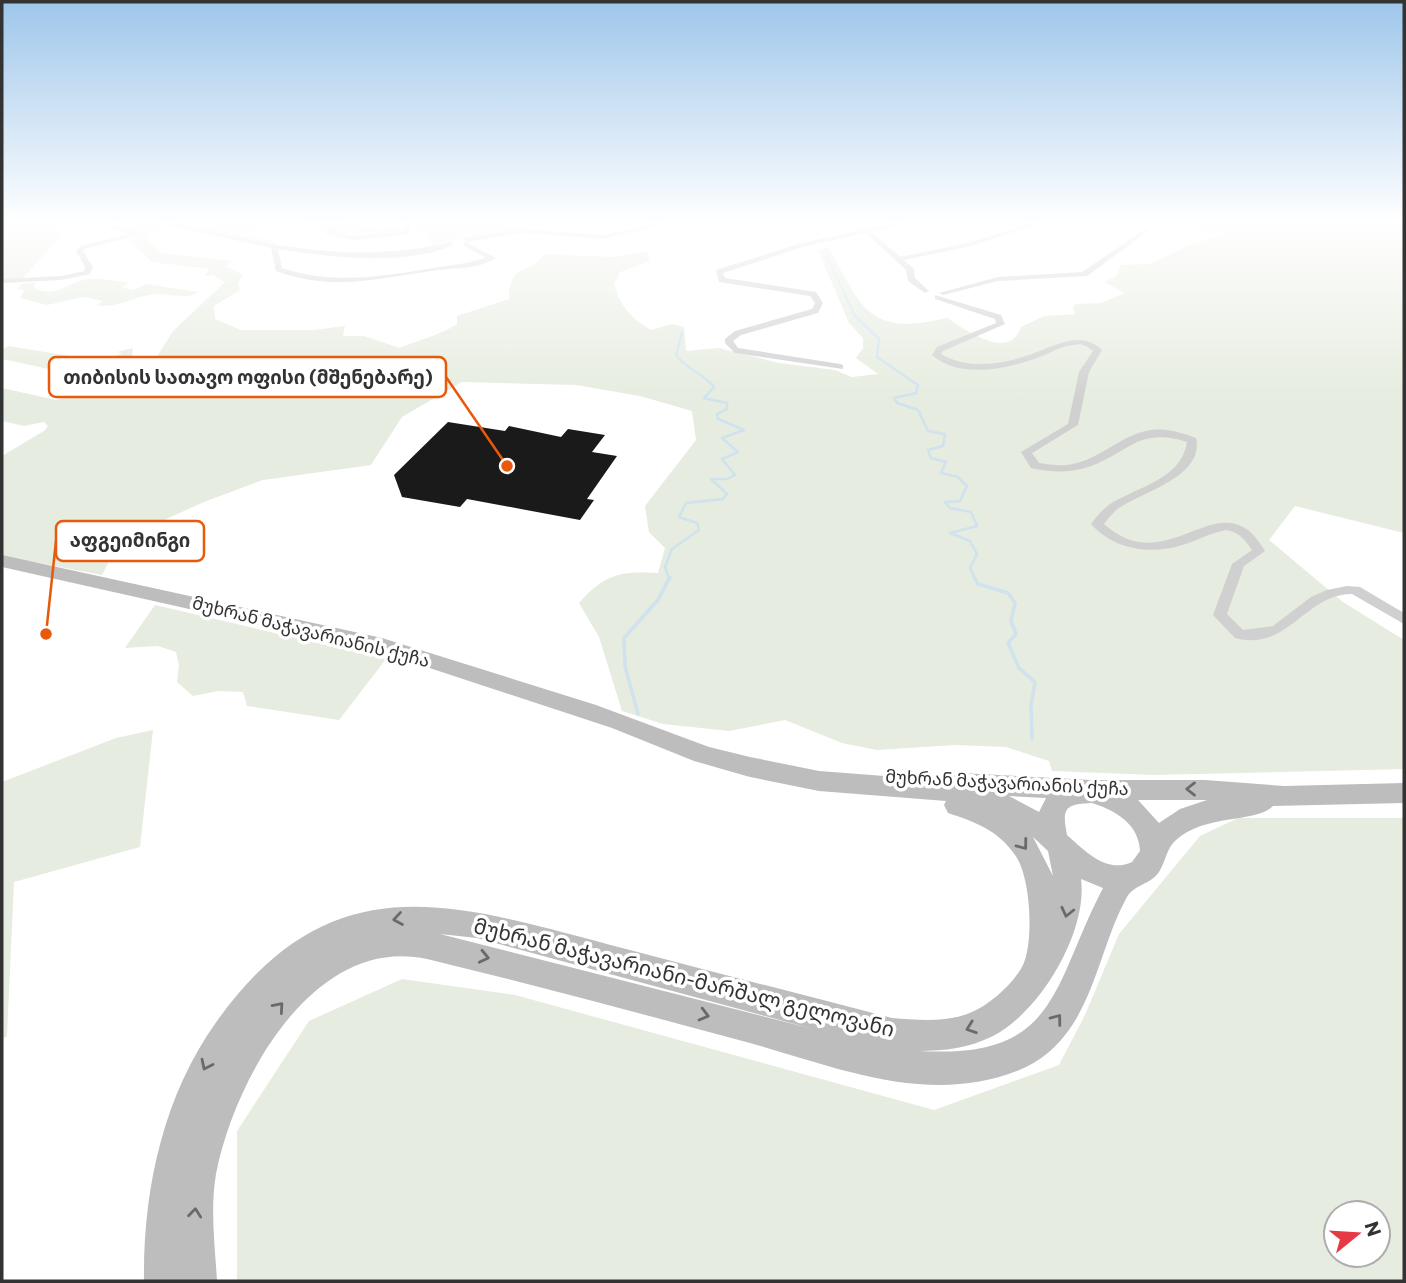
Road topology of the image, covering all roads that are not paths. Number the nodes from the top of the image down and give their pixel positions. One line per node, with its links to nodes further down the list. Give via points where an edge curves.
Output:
1 (741, 283): 5 (street, via 813,294 819,303 815,311 738,332 728,341 735,350)
2 (916, 283): 4 (street)
3 (984, 283): 4 (street)
4 (940, 295): 7 (street, via 998,317 1001,324 940,349 936,355 944,362 964,366 1012,362 1037,356 1058,344 1081,341 1098,350 1084,373 1073,425 1027,452 1035,466 1077,469 1144,434 1169,432 1192,440 1190,456 1172,476 1112,508 1097,524 1115,539 1163,546 1208,528 1230,527 1251,536 1259,551 1238,564 1220,615 1241,635 1281,628 1305,608 1346,589)
5 (840, 367)
6 (2, 561): 8 (main road, მუხრან მაჭავარიანის ქუჩა, via 394,649)
7 (1404, 619)
8 (656, 734): 9 (main road, მუხრან მაჭავარიანის ქუჩა); 10 (main road, მუხრან მაჭავარიანის ქუჩა, via 822,771)
9 (705, 755): 13 (main road, მუხრან მაჭავარიანის ქუჩა, via 799,778 965,794 1012,808); 16 (main road, one-way to 16, via 783,785 963,806 995,820 1019,839 1039,877 1043,892)
10 (1091, 790): 12 (main road, მუხრან მაჭავარიანის ქუჩა, one-way to 10, via 1205,789); 13 (main road, მუხრან მაჭავარიანი-მარშალ გელოვანი, via 1065,795 1055,803 1049,826); 14 (main road, via 1132,810)
11 (1404, 793): 12 (main road, მუხრან მაჭავარიანის ქუჩა)
12 (1284, 796): 14 (main road, მუხრან მაჭავარიანი-მარშალ გელოვანი, via 1191,814 1171,826)
13 (1058, 845): 15 (main road, via 1090,871); 16 (main road, მუხრან მაჭავარიანი-მარშალ გელოვანი, one-way to 16, via 1071,893 1061,933)
14 (1154, 847): 15 (main road, მუხრან მაჭავარიანი-მარშალ გელოვანი, via 1146,867)
15 (1124, 877): 18 (main road, მუხრან მაჭავარიანი-მარშალ გელოვანი, one-way to 15, via 193,1228 199,1175 221,1097 257,1031 291,992 325,964 371,946 411,942 519,966 887,1064 968,1069 1016,1054 1056,1022 1076,985 1099,921)
16 (1038, 969): 17 (main road, მუხრან მაჭავარიანი-მარშალ გელოვანი, one-way to 17, via 1018,999 989,1021 954,1034 925,1037 892,1034 477,924 412,916 345,930 321,940 282,969 243,1007 212,1051 190,1097 172,1170 161,1248)
17 (163, 1281)
18 (198, 1281)

